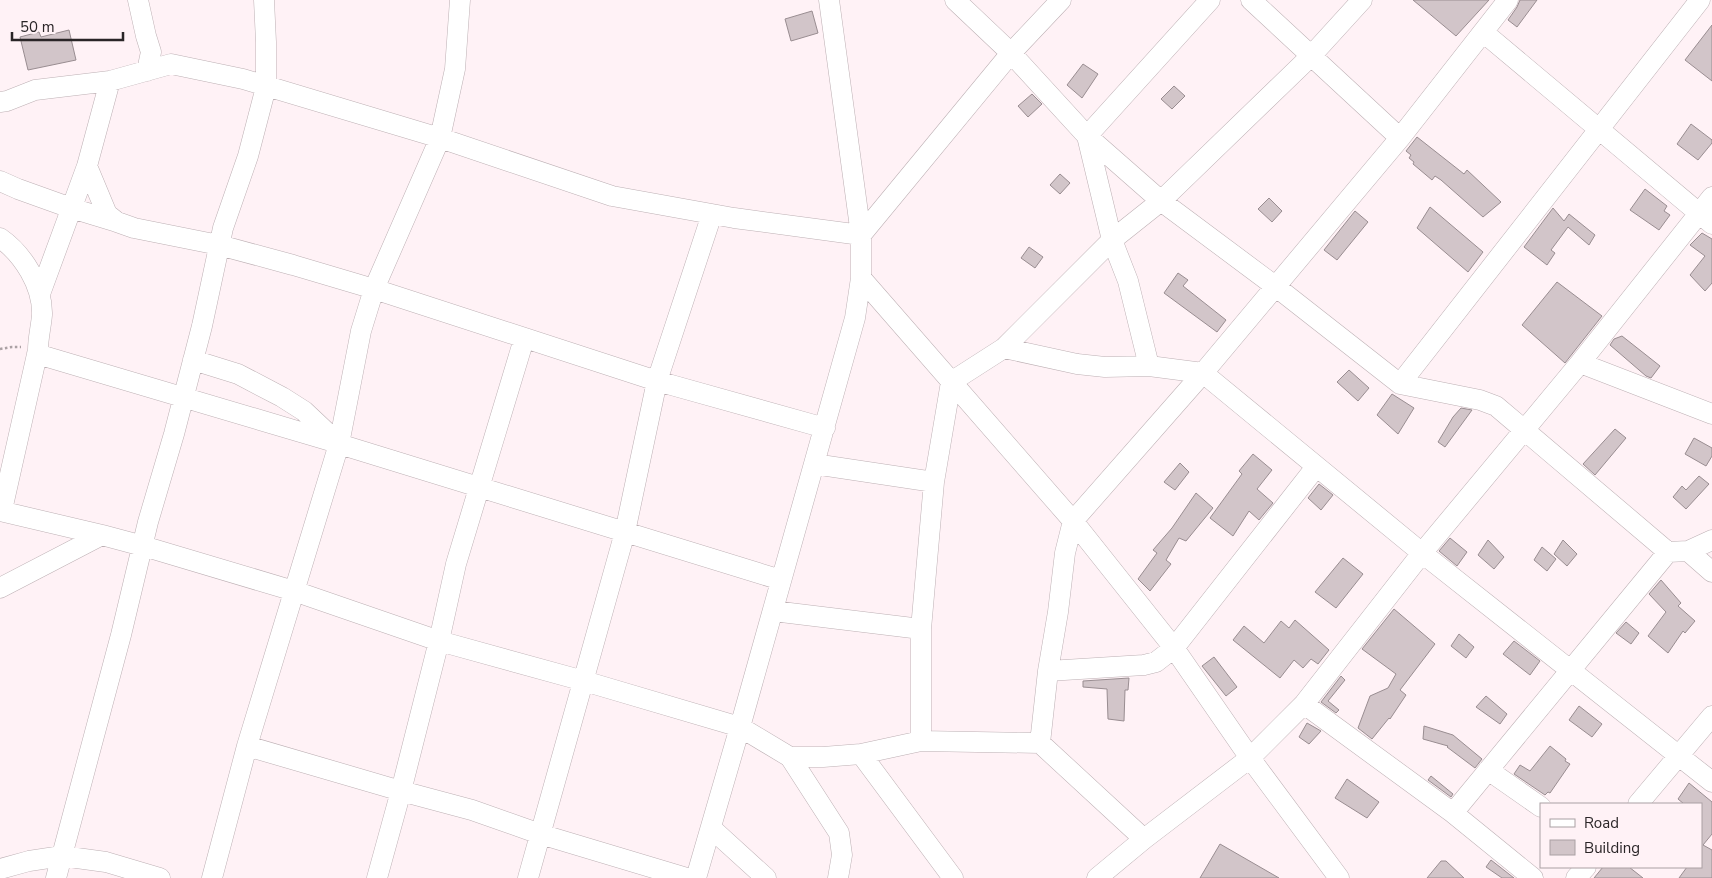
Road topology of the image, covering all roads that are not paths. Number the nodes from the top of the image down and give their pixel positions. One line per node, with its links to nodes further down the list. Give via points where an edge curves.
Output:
1 (138, 0): 15 (street, via 151,52)
2 (264, 0): 17 (street)
3 (460, 0): 21 (street, via 455,69)
4 (829, 0): 31 (street)
5 (954, 0): 13 (street)
6 (1061, 0): 13 (street)
7 (1210, 0): 20 (street)
8 (1251, 0): 14 (street)
9 (1362, 0): 14 (street)
10 (1508, 0): 12 (street)
11 (1700, 0): 19 (street)
12 (1483, 32): 19 (street); 22 (street)
13 (1011, 53): 20 (street); 31 (street)
14 (1311, 56): 22 (street); 26 (street)
15 (147, 72): 16 (street); 17 (street, via 171,64)
16 (110, 81): 18 (street, via 35,90); 23 (street)
17 (266, 87): 21 (street); 34 (street)
18 (0, 102)
19 (1598, 129): 29 (street); 48 (street)
20 (1087, 136): 26 (street); 33 (street)
21 (440, 138): 28 (street, via 612,196); 37 (street)
22 (1400, 138): 36 (street)
23 (86, 166): 27 (street); 30 (street, via 107,214)
24 (0, 181): 27 (street)
25 (1712, 196): 29 (street)
26 (1161, 201): 33 (street); 36 (street)
27 (71, 208): 30 (street); 38 (street)
28 (712, 214): 31 (street); 46 (street)
29 (1705, 219): 43 (street)
30 (116, 222): 34 (street)
31 (861, 235): 35 (street)
32 (0, 238): 38 (street, via 18,256)
33 (1112, 240): 40 (street); 44 (street, via 1128,281)
34 (219, 245): 37 (street); 42 (street)
35 (861, 278): 47 (street); 51 (street, via 855,318)
36 (1275, 286): 45 (street); 48 (street)
37 (374, 289): 39 (street); 53 (street)
38 (40, 294): 41 (street, via 42,315)
39 (524, 338): 46 (street); 57 (street)
40 (1004, 348): 44 (street, via 1077,364); 47 (street)
41 (37, 352): 49 (street); 58 (street)
42 (193, 360): 49 (street); 53 (street, via 238,374 282,397 304,411)
43 (1580, 363): 50 (street); 52 (street)
44 (1149, 366): 45 (street)
45 (1203, 373): 55 (street); 59 (street)
46 (657, 381): 51 (street); 60 (street)
47 (951, 382): 56 (street); 59 (street)
48 (1400, 384): 52 (street, via 1488,402)
49 (183, 398): 53 (street); 63 (street)
50 (1712, 414)
51 (825, 428): 54 (street)
52 (1524, 430): 65 (street); 66 (street)
53 (338, 444): 57 (street); 70 (street)
54 (814, 464): 56 (street); 68 (street)
55 (1316, 467): 66 (street); 74 (street)
56 (934, 482): 72 (street)
57 (480, 487): 60 (street); 73 (street, via 456,564)
58 (1, 511): 61 (street)
59 (1073, 521): 74 (street); 76 (street, via 1065,553)
60 (626, 532): 68 (street); 77 (street)
61 (102, 536): 63 (street); 69 (street)
62 (1712, 540): 64 (street)
63 (142, 546): 70 (street); 97 (street)
64 (1688, 551): 65 (street); 67 (street)
65 (1668, 552): 75 (street)
66 (1422, 553): 75 (street); 78 (street)
67 (1712, 572)
68 (781, 580): 71 (street)
69 (0, 588)
70 (294, 591): 73 (street); 83 (street)
71 (773, 611): 72 (street); 80 (street)
72 (921, 629): 81 (street)
73 (439, 641): 77 (street); 90 (street)
74 (1174, 648): 76 (street, via 1156,662 1144,665); 87 (street)
75 (1571, 670): 85 (street); 88 (street)
76 (1048, 671): 82 (street)
77 (584, 681): 80 (street); 95 (street)
78 (1304, 704): 87 (street); 93 (street)
79 (1712, 716): 85 (street)
80 (740, 727): 86 (street); 94 (street)
81 (921, 741): 82 (street); 84 (street)
82 (1040, 743): 96 (street)
83 (247, 746): 90 (street); 102 (street)
84 (861, 754): 86 (street); 109 (street)
85 (1679, 756): 89 (street); 91 (street)
86 (790, 757): 108 (street, via 839,833 842,855)
87 (1250, 758): 96 (street); 111 (street)
88 (1488, 770): 92 (street); 93 (street)
89 (1712, 782)
90 (401, 791): 95 (street, via 472,810); 103 (street)
91 (1639, 803)
92 (1540, 806)
93 (1453, 813): 112 (street)
94 (711, 828): 106 (street); 107 (street)
95 (540, 834): 104 (street); 105 (street)
96 (1144, 839): 110 (street)
97 (62, 856): 99 (street); 100 (street); 101 (street, via 106,862)
98 (1585, 868): 113 (street)
99 (0, 869)
100 (56, 878)
101 (160, 878)
102 (212, 878)
103 (377, 878)
104 (528, 878)
105 (687, 878)
106 (696, 878)
107 (766, 878)
108 (838, 878)
109 (953, 878)
110 (1097, 878)
111 (1339, 878)
112 (1533, 878)
113 (1576, 878)

